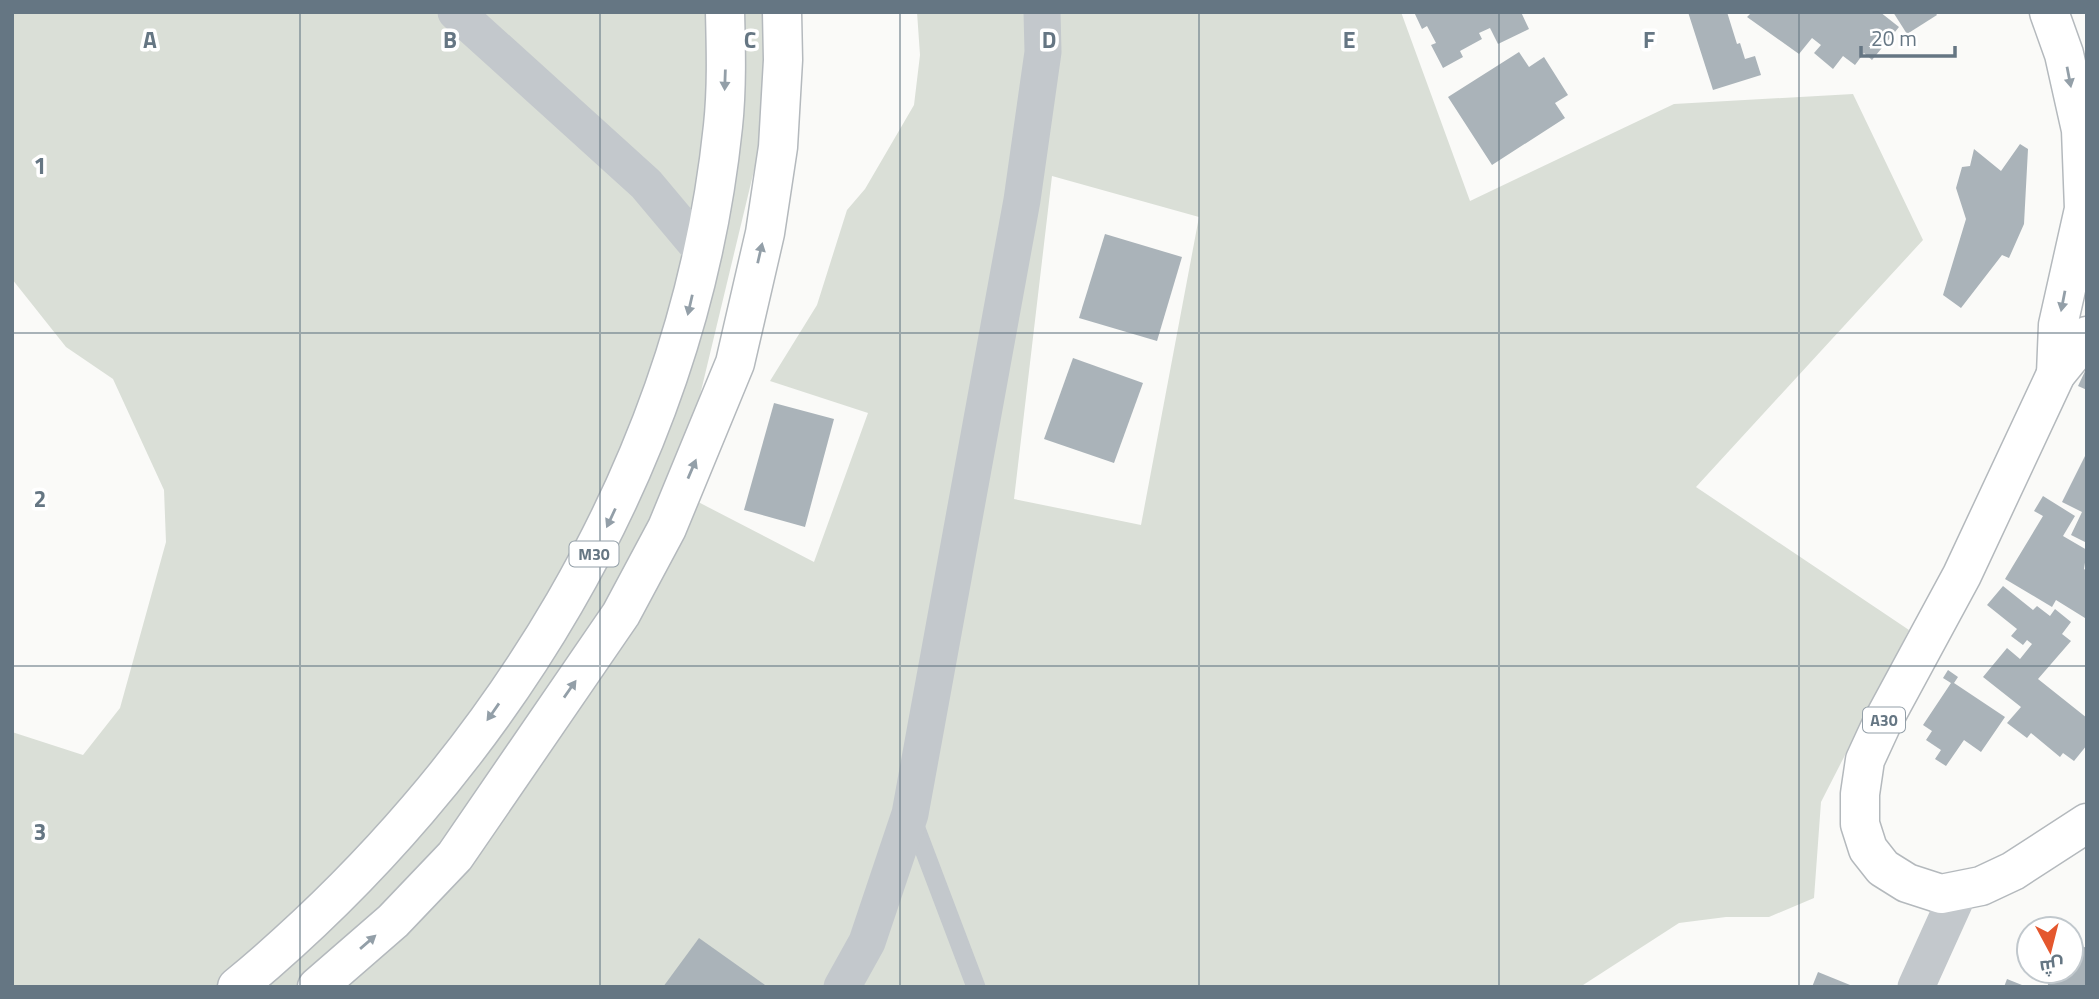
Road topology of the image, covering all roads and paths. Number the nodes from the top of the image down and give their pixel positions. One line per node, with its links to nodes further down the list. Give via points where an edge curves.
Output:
1 (456, 12): 8 (street, via 646,184)
2 (725, 12): 8 (highway, M30, one-way to 8, via 724,123)
3 (782, 12): 15 (highway, M30, one-way to 3, via 393,921 455,856 621,614 667,528 734,363 765,233 778,147)
4 (1042, 12): 11 (street, via 1043,52 1022,200)
5 (2049, 12): 10 (highway, one-way to 10, via 2081,130 2084,209 2058,325)
6 (2074, 12): 7 (highway)
7 (2087, 49)
8 (703, 252): 14 (highway, M30, one-way to 14, via 688,315 640,455 596,550 544,637 465,752 401,829 338,897)
9 (2087, 336): 10 (highway)
10 (2056, 374): 13 (highway, A30, via 1962,575 1865,760 1860,824 1868,849 1900,880 1941,894)
11 (910, 814): 16 (street, via 867,942); 17 (lane)
12 (2087, 822): 13 (highway, A30, via 2013,871)
13 (1959, 892): 18 (street)
14 (237, 987)
15 (317, 987)
16 (842, 987)
17 (976, 987)
18 (1916, 987)

